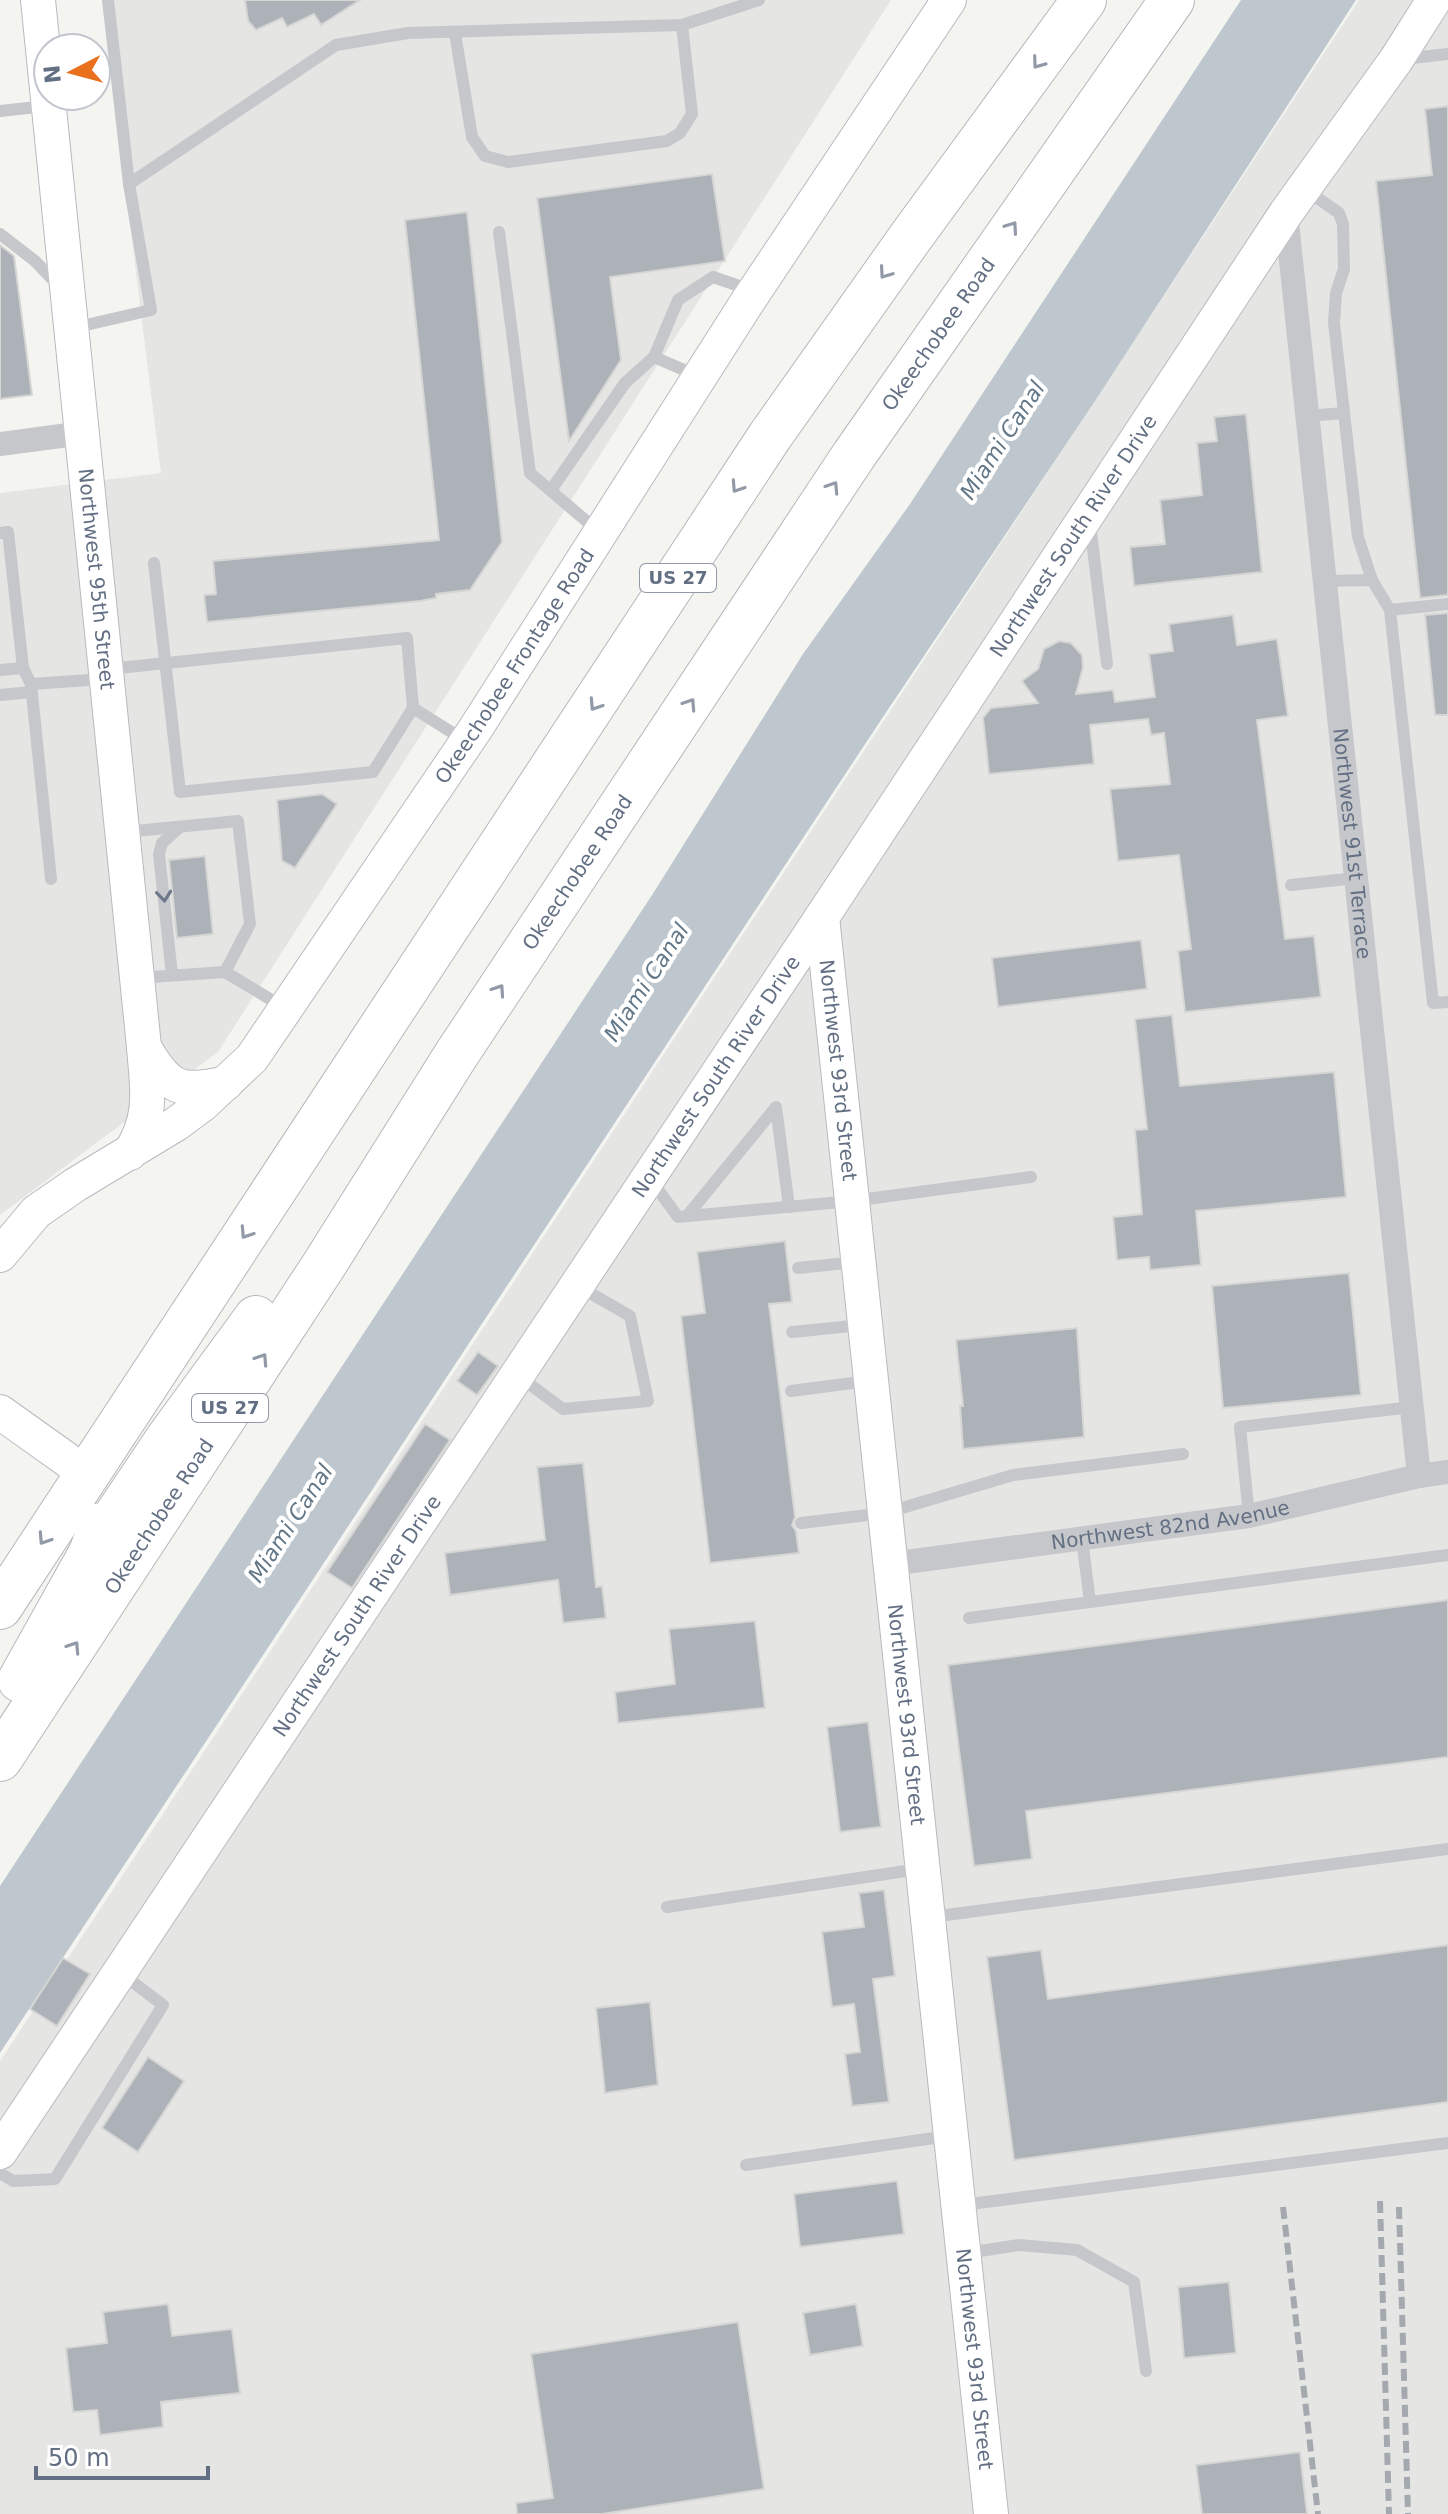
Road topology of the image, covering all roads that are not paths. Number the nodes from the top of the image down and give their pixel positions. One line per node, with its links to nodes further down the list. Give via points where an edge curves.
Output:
1 (38, 0): 9 (street, Northwest 95th Street)
2 (108, 0): 16 (lane)
3 (759, 0): 8 (lane)
4 (949, 0): 20 (street, Okeechobee Frontage Road)
5 (1084, 0): 82 (highway, US 27, one-way to 82, via 770,436)
6 (1172, 0): 60 (highway, Okeechobee Road / US 27, one-way to 6, via 854,455)
7 (1434, 0): 12 (street, Northwest South River Drive)
8 (682, 25): 10 (lane); 10 (lane, via 692,114 680,133 667,141 508,162 485,156 472,137)
9 (41, 32)
10 (455, 33): 16 (lane, via 408,33 336,45)
11 (1448, 54): 12 (lane)
12 (1396, 60): 17 (street, Northwest South River Drive)
13 (32, 108): 14 (lane)
14 (0, 111)
15 (50, 112): 21 (street, Northwest 95th Street)
16 (129, 184): 21 (lane, via 151,310)
17 (1295, 200): 24 (lane, via 1339,213 1343,224 1344,269 1334,323); 25 (street, Northwest 91st Terrace); 29 (street, Northwest South River Drive)
18 (499, 232): 28 (lane, via 530,473)
19 (0, 234): 21 (lane, via 35,261)
20 (754, 291): 22 (lane, via 713,277 678,300); 23 (street, Okeechobee Frontage Road)
21 (70, 312): 26 (street, Northwest 95th Street)
22 (654, 357): 23 (lane); 28 (lane, via 625,383)
23 (699, 377): 31 (street, Okeechobee Frontage Road)
24 (1344, 413): 25 (lane); 33 (lane, via 1358,537)
25 (1307, 416): 34 (street, Northwest 91st Terrace)
26 (83, 433): 27 (street); 43 (street, Northwest 95th Street)
27 (0, 444)
28 (551, 490): 31 (lane)
29 (1088, 513): 40 (lane); 53 (street, Northwest South River Drive)
30 (0, 533): 35 (lane, via 8,532)
31 (600, 533): 47 (street, Okeechobee Frontage Road)
32 (154, 563): 39 (lane)
33 (1372, 580): 34 (lane); 38 (lane)
34 (1325, 581): 50 (street, Northwest 91st Terrace)
35 (14, 587): 36 (lane); 41 (lane)
36 (0, 588)
37 (1448, 604): 38 (lane)
38 (1390, 610): 57 (lane, via 1433,1003)
39 (165, 663): 43 (lane); 46 (lane, via 407,638); 46 (lane, via 180,792 373,772)
40 (1107, 664)
41 (23, 668): 42 (lane); 44 (lane)
42 (0, 670)
43 (106, 674): 44 (lane); 49 (street, Northwest 95th Street)
44 (31, 688): 45 (lane); 51 (lane)
45 (0, 695)
46 (413, 708): 47 (lane)
47 (467, 742): 58 (street, Okeechobee Frontage Road)
48 (180, 827): 49 (lane); 54 (lane, via 238,821 250,924); 55 (lane, one-way to 55, via 162,843 159,854)
49 (122, 833): 56 (street, Northwest 95th Street)
50 (1356, 878): 52 (lane); 77 (street, Northwest 91st Terrace)
51 (51, 879)
52 (1291, 885)
53 (822, 917): 63 (street, Northwest South River Drive); 65 (street, Northwest 93rd Street)
54 (225, 972): 55 (lane); 58 (lane)
55 (172, 975): 56 (lane)
56 (136, 978): 59 (street, Northwest 95th Street)
57 (1448, 1002)
58 (287, 1010): 61 (street, Okeechobee Frontage Road)
59 (144, 1047): 61 (street, via 177,1087); 62 (street, Northwest 95th Street, via 149,1105)
60 (456, 1055): 79 (highway); 95 (highway, Okeechobee Road / US 27, one-way to 60)
61 (226, 1083): 62 (street, Okeechobee Frontage Road)
62 (130, 1153): 68 (street, Okeechobee Frontage Road, via 36,1212)
63 (649, 1177): 67 (lane, via 678,1217); 71 (street, Northwest South River Drive)
64 (1031, 1177): 65 (lane)
65 (852, 1201): 66 (lane); 69 (street, Northwest 93rd Street)
66 (789, 1207): 67 (lane); 67 (lane, via 776,1107)
67 (687, 1216)
68 (0, 1255)
69 (859, 1261): 70 (lane); 72 (street, Northwest 93rd Street)
70 (798, 1268)
71 (577, 1285): 74 (street, Northwest South River Drive); 74 (lane, via 630,1316 648,1401 563,1409)
72 (865, 1324): 73 (lane); 75 (street, Northwest 93rd Street)
73 (792, 1332)
74 (517, 1375): 100 (street, Northwest South River Drive)
75 (871, 1381): 76 (lane); 84 (street, Northwest 93rd Street)
76 (791, 1391)
77 (1412, 1407): 83 (street, Northwest 91st Terrace); 85 (lane, via 1240,1427)
78 (0, 1412): 82 (street)
79 (169, 1437): 82 (highway, via 133,1467); 88 (highway)
80 (1183, 1454): 84 (lane, via 1013,1475)
81 (1448, 1472): 83 (street, Northwest 82nd Avenue)
82 (87, 1474): 88 (highway, via 101,1522); 92 (highway, US 27, one-way to 92)
83 (1419, 1476): 85 (street, Northwest 82nd Avenue)
84 (885, 1513): 86 (lane); 90 (street, Northwest 93rd Street)
85 (1249, 1516): 87 (street, Northwest 82nd Avenue)
86 (801, 1523)
87 (1082, 1539): 90 (street, Northwest 82nd Avenue); 91 (lane)
88 (91, 1553): 94 (highway)
89 (1448, 1555): 91 (lane)
90 (891, 1564): 97 (street, Northwest 93rd Street)
91 (1090, 1602): 93 (lane)
92 (0, 1607)
93 (969, 1618)
94 (0, 1716)
95 (0, 1759)
96 (1448, 1849): 99 (lane)
97 (923, 1869): 98 (lane); 99 (street, Northwest 93rd Street)
98 (667, 1907)
99 (928, 1918): 101 (street, Northwest 93rd Street)
100 (119, 1972): 103 (street, Northwest South River Drive); 105 (lane, via 163,2005 55,2179 13,2181)
101 (951, 2136): 104 (lane); 106 (street, Northwest 93rd Street)
102 (1448, 2143): 106 (lane)
103 (0, 2152)
104 (746, 2165)
105 (0, 2173)
106 (958, 2205): 107 (street, Northwest 93rd Street)
107 (963, 2254): 108 (lane, via 1019,2245 1077,2250 1134,2282); 109 (street, Northwest 93rd Street)
108 (1146, 2371)
109 (991, 2514)

